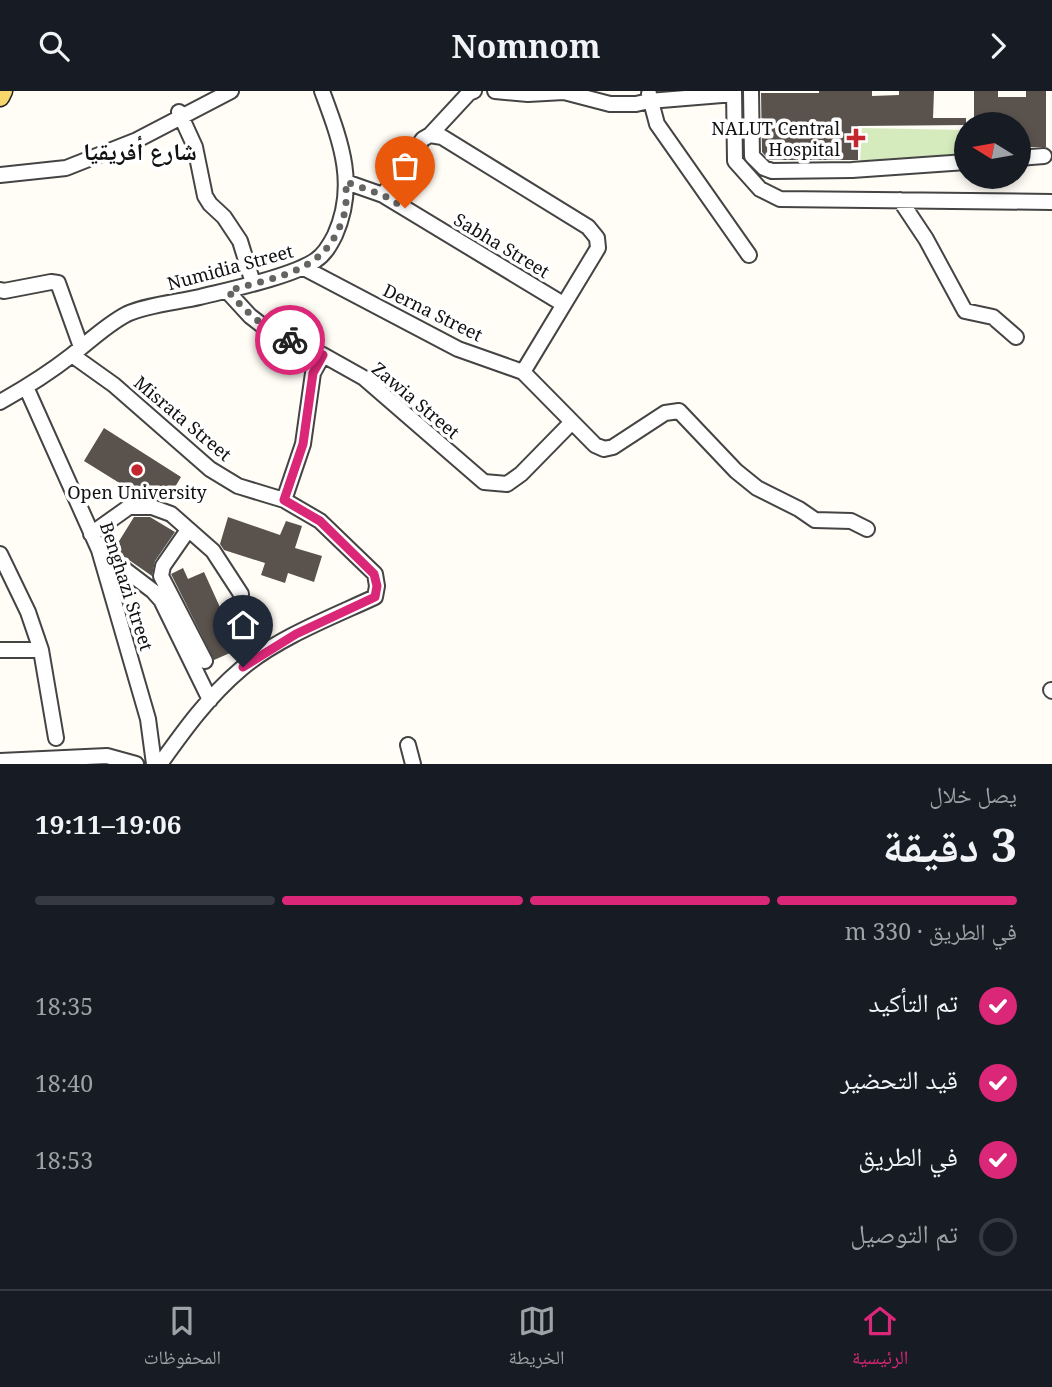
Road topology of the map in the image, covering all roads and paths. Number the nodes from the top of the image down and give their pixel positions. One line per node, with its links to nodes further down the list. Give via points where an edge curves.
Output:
1 (3, 91): 12 (main road)
2 (218, 91): 13 (street)
3 (232, 91): 13 (street)
4 (322, 91): 20 (street, Numidia Street, via 340,138)
5 (495, 91): 8 (street)
6 (751, 91): 17 (street, via 752,156 772,171)
7 (468, 92): 14 (street)
8 (544, 92): 10 (street)
9 (734, 93): 11 (street); 22 (street, via 735,161 760,189 780,199)
10 (597, 96): 11 (street, via 610,104 636,104)
11 (649, 96): 24 (street, via 657,124)
12 (0, 97)
13 (181, 115): 18 (street, via 59,164); 19 (street, via 138,140 66,168); 26 (street, via 195,147 205,196 240,241)
14 (430, 135): 21 (street); 29 (street, via 442,137 588,227 597,238 598,248)
15 (1044, 156): 16 (street)
16 (1031, 157)
17 (954, 163)
18 (0, 169)
19 (0, 175)
20 (346, 182): 21 (street, Sabha Street); 25 (street, Numidia Street, via 344,213 329,247)
21 (383, 195): 29 (street, Sabha Street)
22 (900, 200): 23 (street); 30 (street, via 965,311 993,317)
23 (1052, 202)
24 (749, 255)
25 (304, 268): 26 (street, Numidia Street); 33 (street, Derna Street, via 458,349)
26 (253, 283): 28 (street, Numidia Street)
27 (0, 290): 31 (street, via 58,283)
28 (228, 291): 31 (street, Numidia Street, via 130,313 103,328); 32 (street, Zawia Street, via 263,326)
29 (563, 304): 33 (street)
30 (1016, 337)
31 (77, 351): 34 (street, Numidia Street); 37 (street, Misrata Street, via 210,470 238,486)
32 (323, 355): 36 (street, Zawia Street, via 363,378 484,482 507,484); 37 (street, via 313,373 303,444)
33 (523, 372): 36 (street, Derna Street)
34 (26, 387): 35 (street, Numidia Street); 40 (street, Benghazi Street)
35 (0, 402)
36 (572, 423): 38 (street, Derna Street, via 604,449 665,413 679,411 757,488 815,520 851,521)
37 (284, 500): 47 (street, Misrata Street, via 320,521 374,574 375,597 296,634 243,667)
38 (867, 529)
39 (188, 530): 40 (street, via 171,515 145,506 129,507); 43 (street, via 213,551); 46 (street, via 161,576)
40 (91, 534): 41 (street, Benghazi Street)
41 (99, 550): 47 (street, via 161,600); 54 (street, Benghazi Street, via 148,719)
42 (0, 554): 45 (street)
43 (241, 594)
44 (0, 650): 45 (street)
45 (41, 650): 48 (street)
46 (205, 661)
47 (209, 700): 55 (street)
48 (57, 738): 50 (street); 51 (street)
49 (408, 745): 56 (street)
50 (78, 755): 51 (street); 53 (street, via 107,756)
51 (37, 758): 52 (street)
52 (0, 761)
53 (134, 764)
54 (154, 764)
55 (160, 764)
56 (413, 764)

